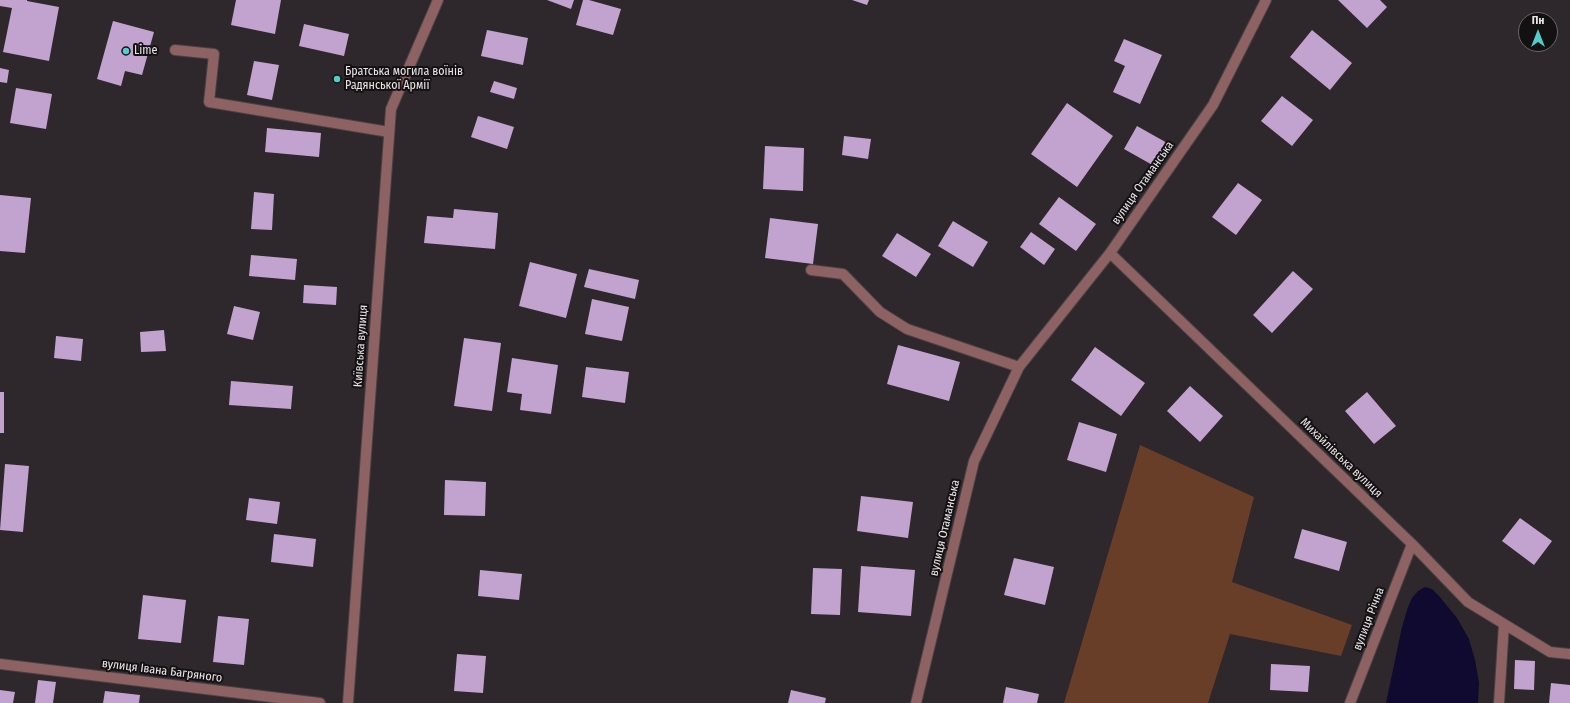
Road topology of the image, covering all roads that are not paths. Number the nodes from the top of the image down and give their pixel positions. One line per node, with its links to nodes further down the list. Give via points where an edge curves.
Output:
1 (438, 0): 4 (street, Київська вулиця, via 391,109)
2 (1266, 0): 5 (street, вулиця Отаманська, via 1213,105)
3 (175, 50): 4 (street, via 214,54 209,102)
4 (389, 132): 13 (street, Київська вулиця)
5 (1110, 254): 7 (street, вулиця Отаманська); 8 (street, Михайлівська вулиця)
6 (811, 270): 7 (street, via 843,274 880,312 907,329)
7 (1019, 367): 14 (street, вулиця Отаманська, via 974,461)
8 (1412, 544): 9 (street, Михайлівська вулиця, via 1468,602); 15 (street, вулиця Річна)
9 (1504, 624): 10 (street, Михайлівська вулиця, via 1550,652); 16 (street)
10 (1570, 654)
11 (0, 664): 12 (street, вулиця Івана Багряного)
12 (320, 703)
13 (348, 703)
14 (916, 703)
15 (1350, 703)
16 (1500, 703)

